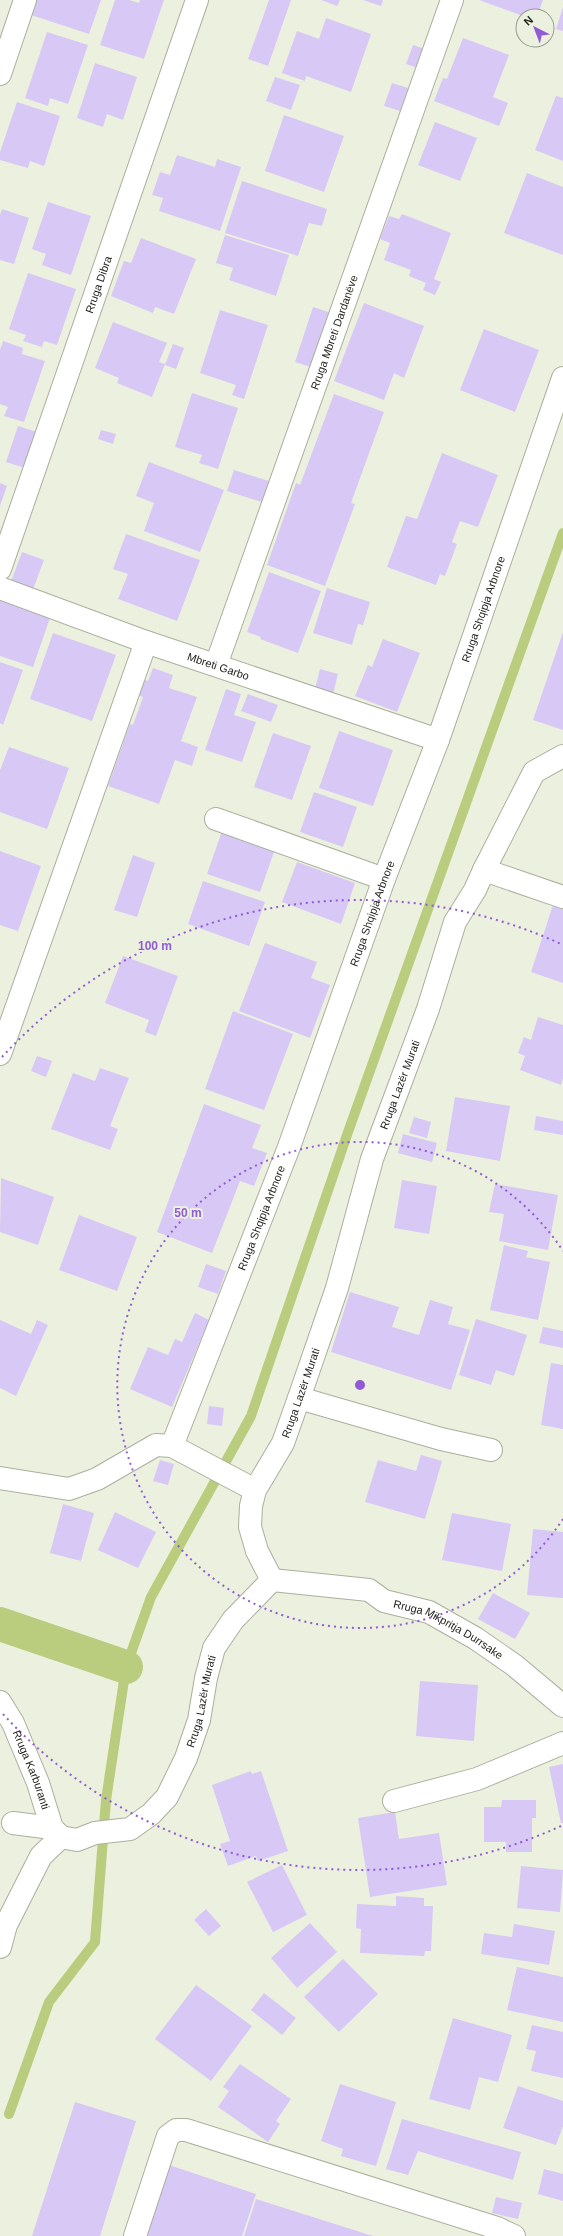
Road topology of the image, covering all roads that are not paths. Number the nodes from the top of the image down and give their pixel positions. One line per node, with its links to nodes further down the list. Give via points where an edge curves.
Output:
1 (25, 0): 4 (street)
2 (197, 0): 6 (street, Rruga Dibra)
3 (452, 0): 9 (street, Rruga Mbreti Dardanëve)
4 (0, 74)
5 (563, 378): 10 (street, Rruga Shqipja Arbnore)
6 (0, 569)
7 (0, 588): 8 (street, Mbreti Garbo)
8 (146, 642): 9 (street, Mbreti Garbo); 16 (street)
9 (216, 665): 10 (street, Mbreti Garbo)
10 (438, 740): 14 (street, Rruga Shqipja Arbnore)
11 (563, 756): 13 (street, Rruga Lazër Murati, via 534,772)
12 (216, 820): 14 (street)
13 (484, 870): 15 (street); 17 (street, Rruga Lazër Murati, via 455,922 428,1009 372,1159 337,1288)
14 (384, 879): 18 (street, Rruga Shqipja Arbnore, via 288,1147)
15 (563, 897)
16 (0, 1054)
17 (299, 1398): 19 (street, via 441,1439); 21 (street, Rruga Lazër Murati, via 283,1444)
18 (172, 1446): 20 (street, via 156,1445 97,1479 69,1489); 21 (street)
19 (491, 1450)
20 (0, 1478)
21 (255, 1490): 22 (street, Rruga Lazër Murati, via 250,1527 257,1551)
22 (272, 1580): 24 (street, Rruga Mikpritja Durrsake, via 369,1590 384,1601 430,1612 475,1638 514,1665); 28 (street, Rruga Lazër Murati, via 233,1620 219,1639 206,1678 199,1720 179,1776 167,1797 151,1814 130,1829 95,1833 77,1840)
23 (0, 1702): 28 (street, Rruga Karburanti, via 38,1783)
24 (563, 1706)
25 (563, 1743): 26 (street, via 477,1779)
26 (394, 1801)
27 (13, 1823): 28 (street, Rruga Lazër Murati)
28 (56, 1833): 29 (street, via 41,1856 6,1925)
29 (0, 1947)
30 (135, 2236): 31 (street, via 168,2136 176,2130 186,2130 497,2228)
31 (514, 2236)

